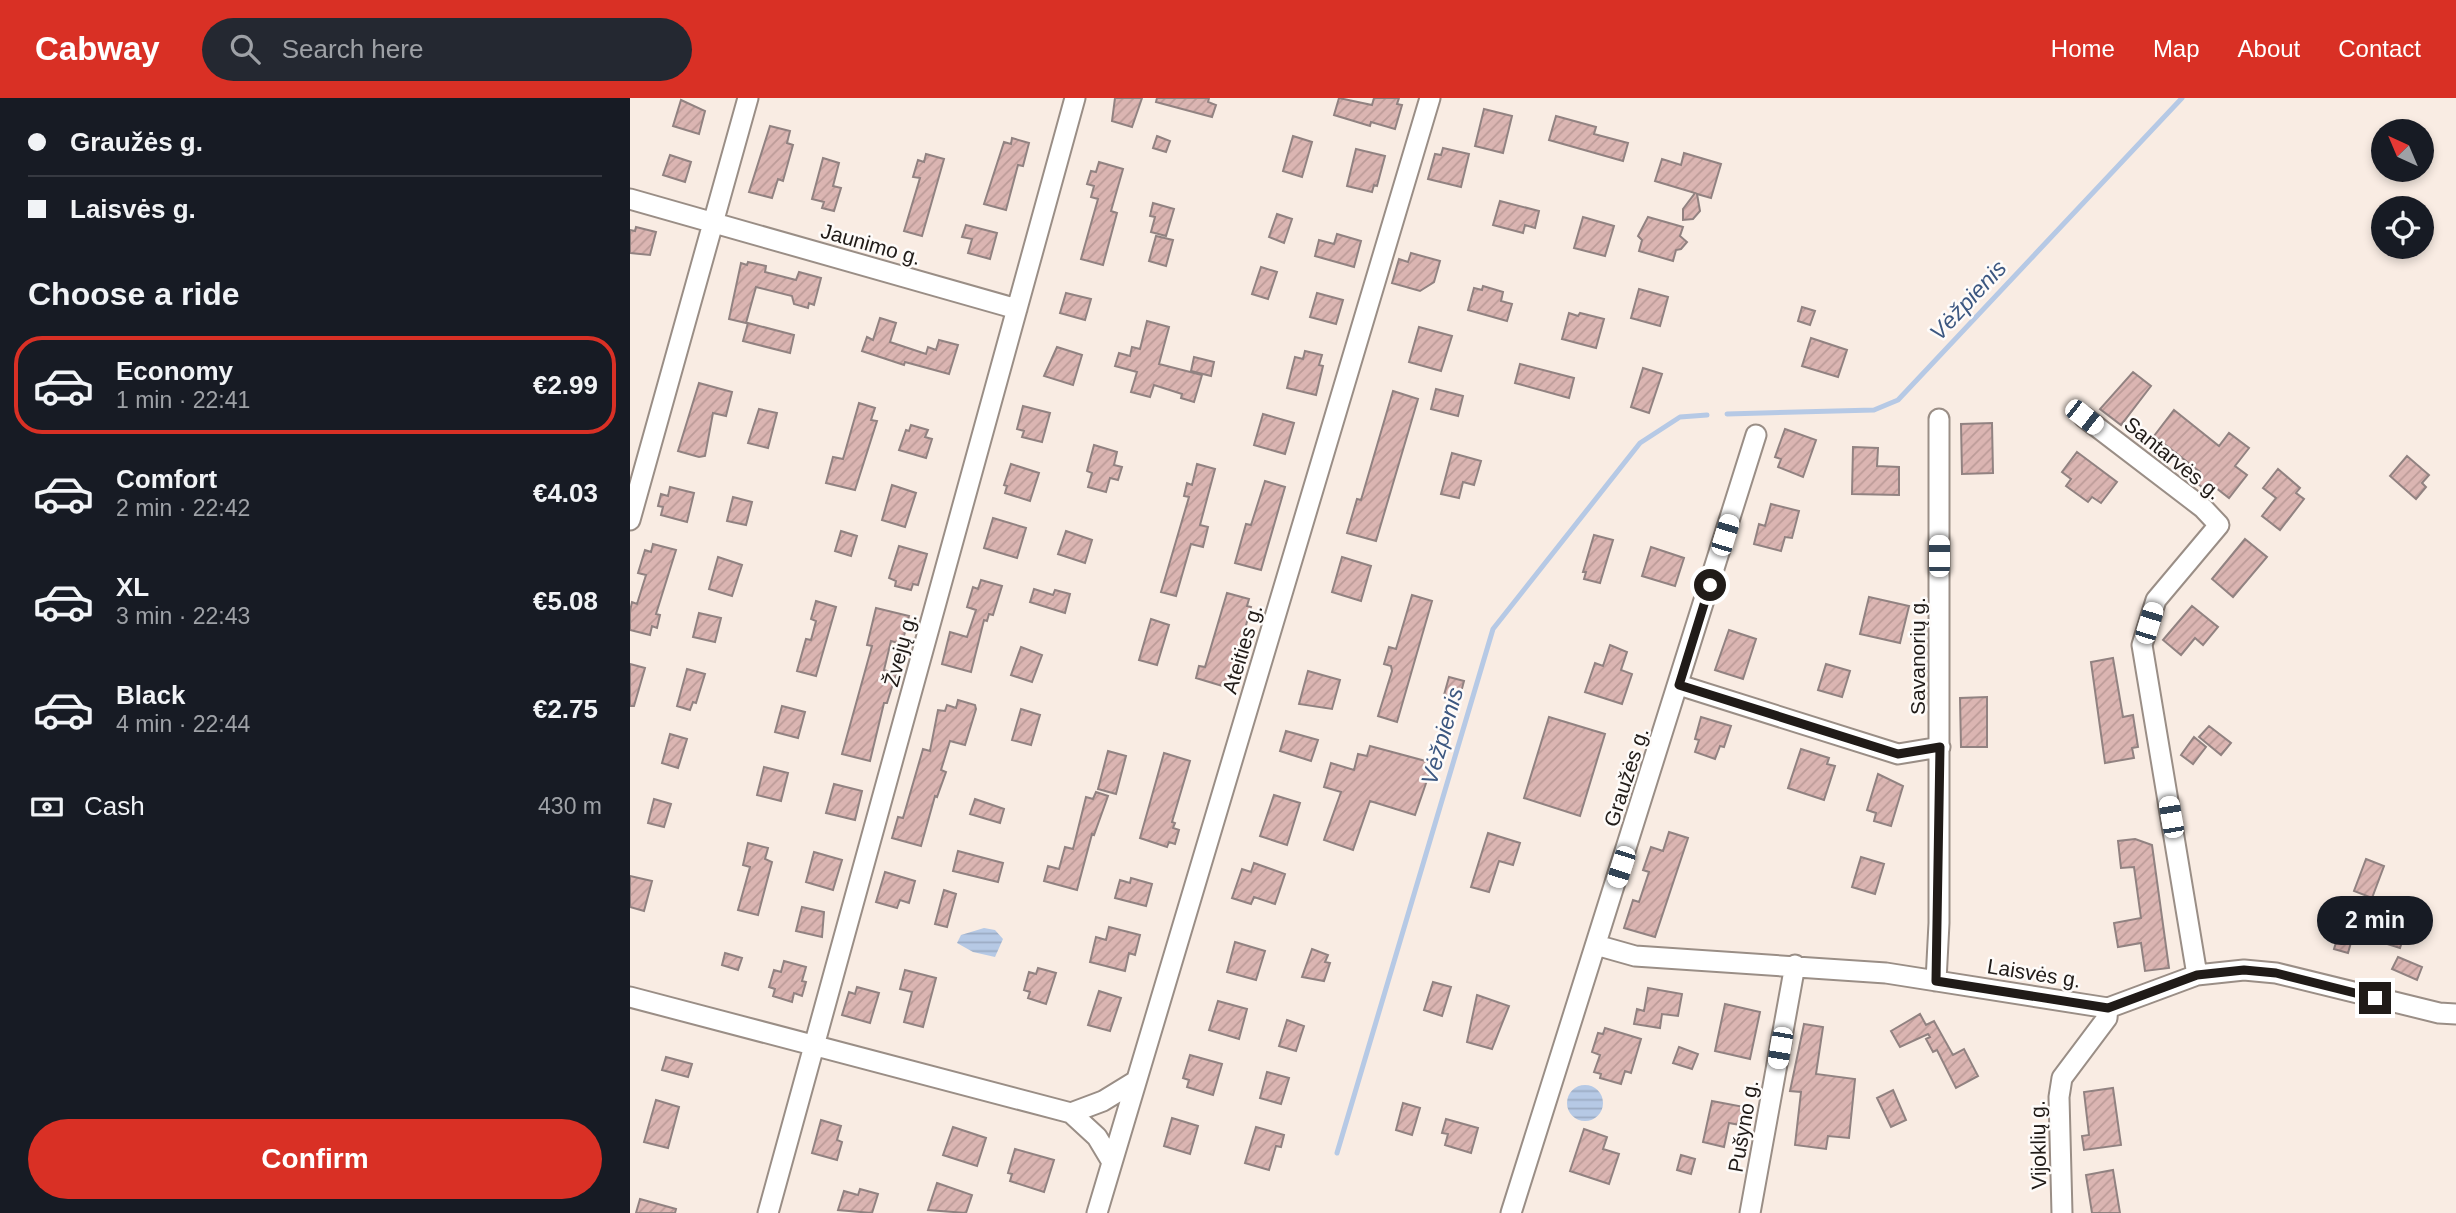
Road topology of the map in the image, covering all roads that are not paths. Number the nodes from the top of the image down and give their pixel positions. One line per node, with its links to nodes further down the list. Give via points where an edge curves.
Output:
1 (748, 98): 5 (street)
2 (1075, 98): 6 (street, Žvejų g.)
3 (1430, 98): 21 (street, Ateities g.)
4 (630, 200): 5 (street, Jaunimo g.)
5 (713, 223): 6 (street, Jaunimo g.); 10 (street)
6 (1017, 309): 20 (street, Žvejų g.)
7 (2084, 417): 15 (street, Santarvės g., via 2219,525 2156,600 2142,645)
8 (1939, 419): 12 (street, Savanorių g.)
9 (1756, 435): 11 (street, Graužės g.)
10 (630, 520)
11 (1679, 685): 12 (street, via 1898,754); 13 (street, Graužės g.)
12 (1940, 747): 16 (street, Savanorių g.)
13 (1596, 945): 14 (street, Laisvės g., via 1635,956); 26 (street, Graužės g.)
14 (1796, 965): 16 (street, Laisvės g.); 27 (street, Pušyno g.)
15 (2197, 975): 18 (street, Laisvės g.); 19 (street, Laisvės g., via 2244,970 2276,973)
16 (1936, 981): 18 (street, Laisvės g.)
17 (630, 997): 20 (street)
18 (2108, 1008): 28 (street, Vijoklių g., via 2107,1017 2062,1078)
19 (2456, 1014)
20 (814, 1047): 22 (street); 24 (street, Žvejų g.)
21 (1134, 1082): 22 (street); 23 (street, Ateities g.)
22 (1071, 1113): 23 (street, via 1097,1137)
23 (1112, 1162): 25 (street, Ateities g.)
24 (768, 1213)
25 (1097, 1213)
26 (1511, 1213)
27 (1750, 1213)
28 (2062, 1213)

